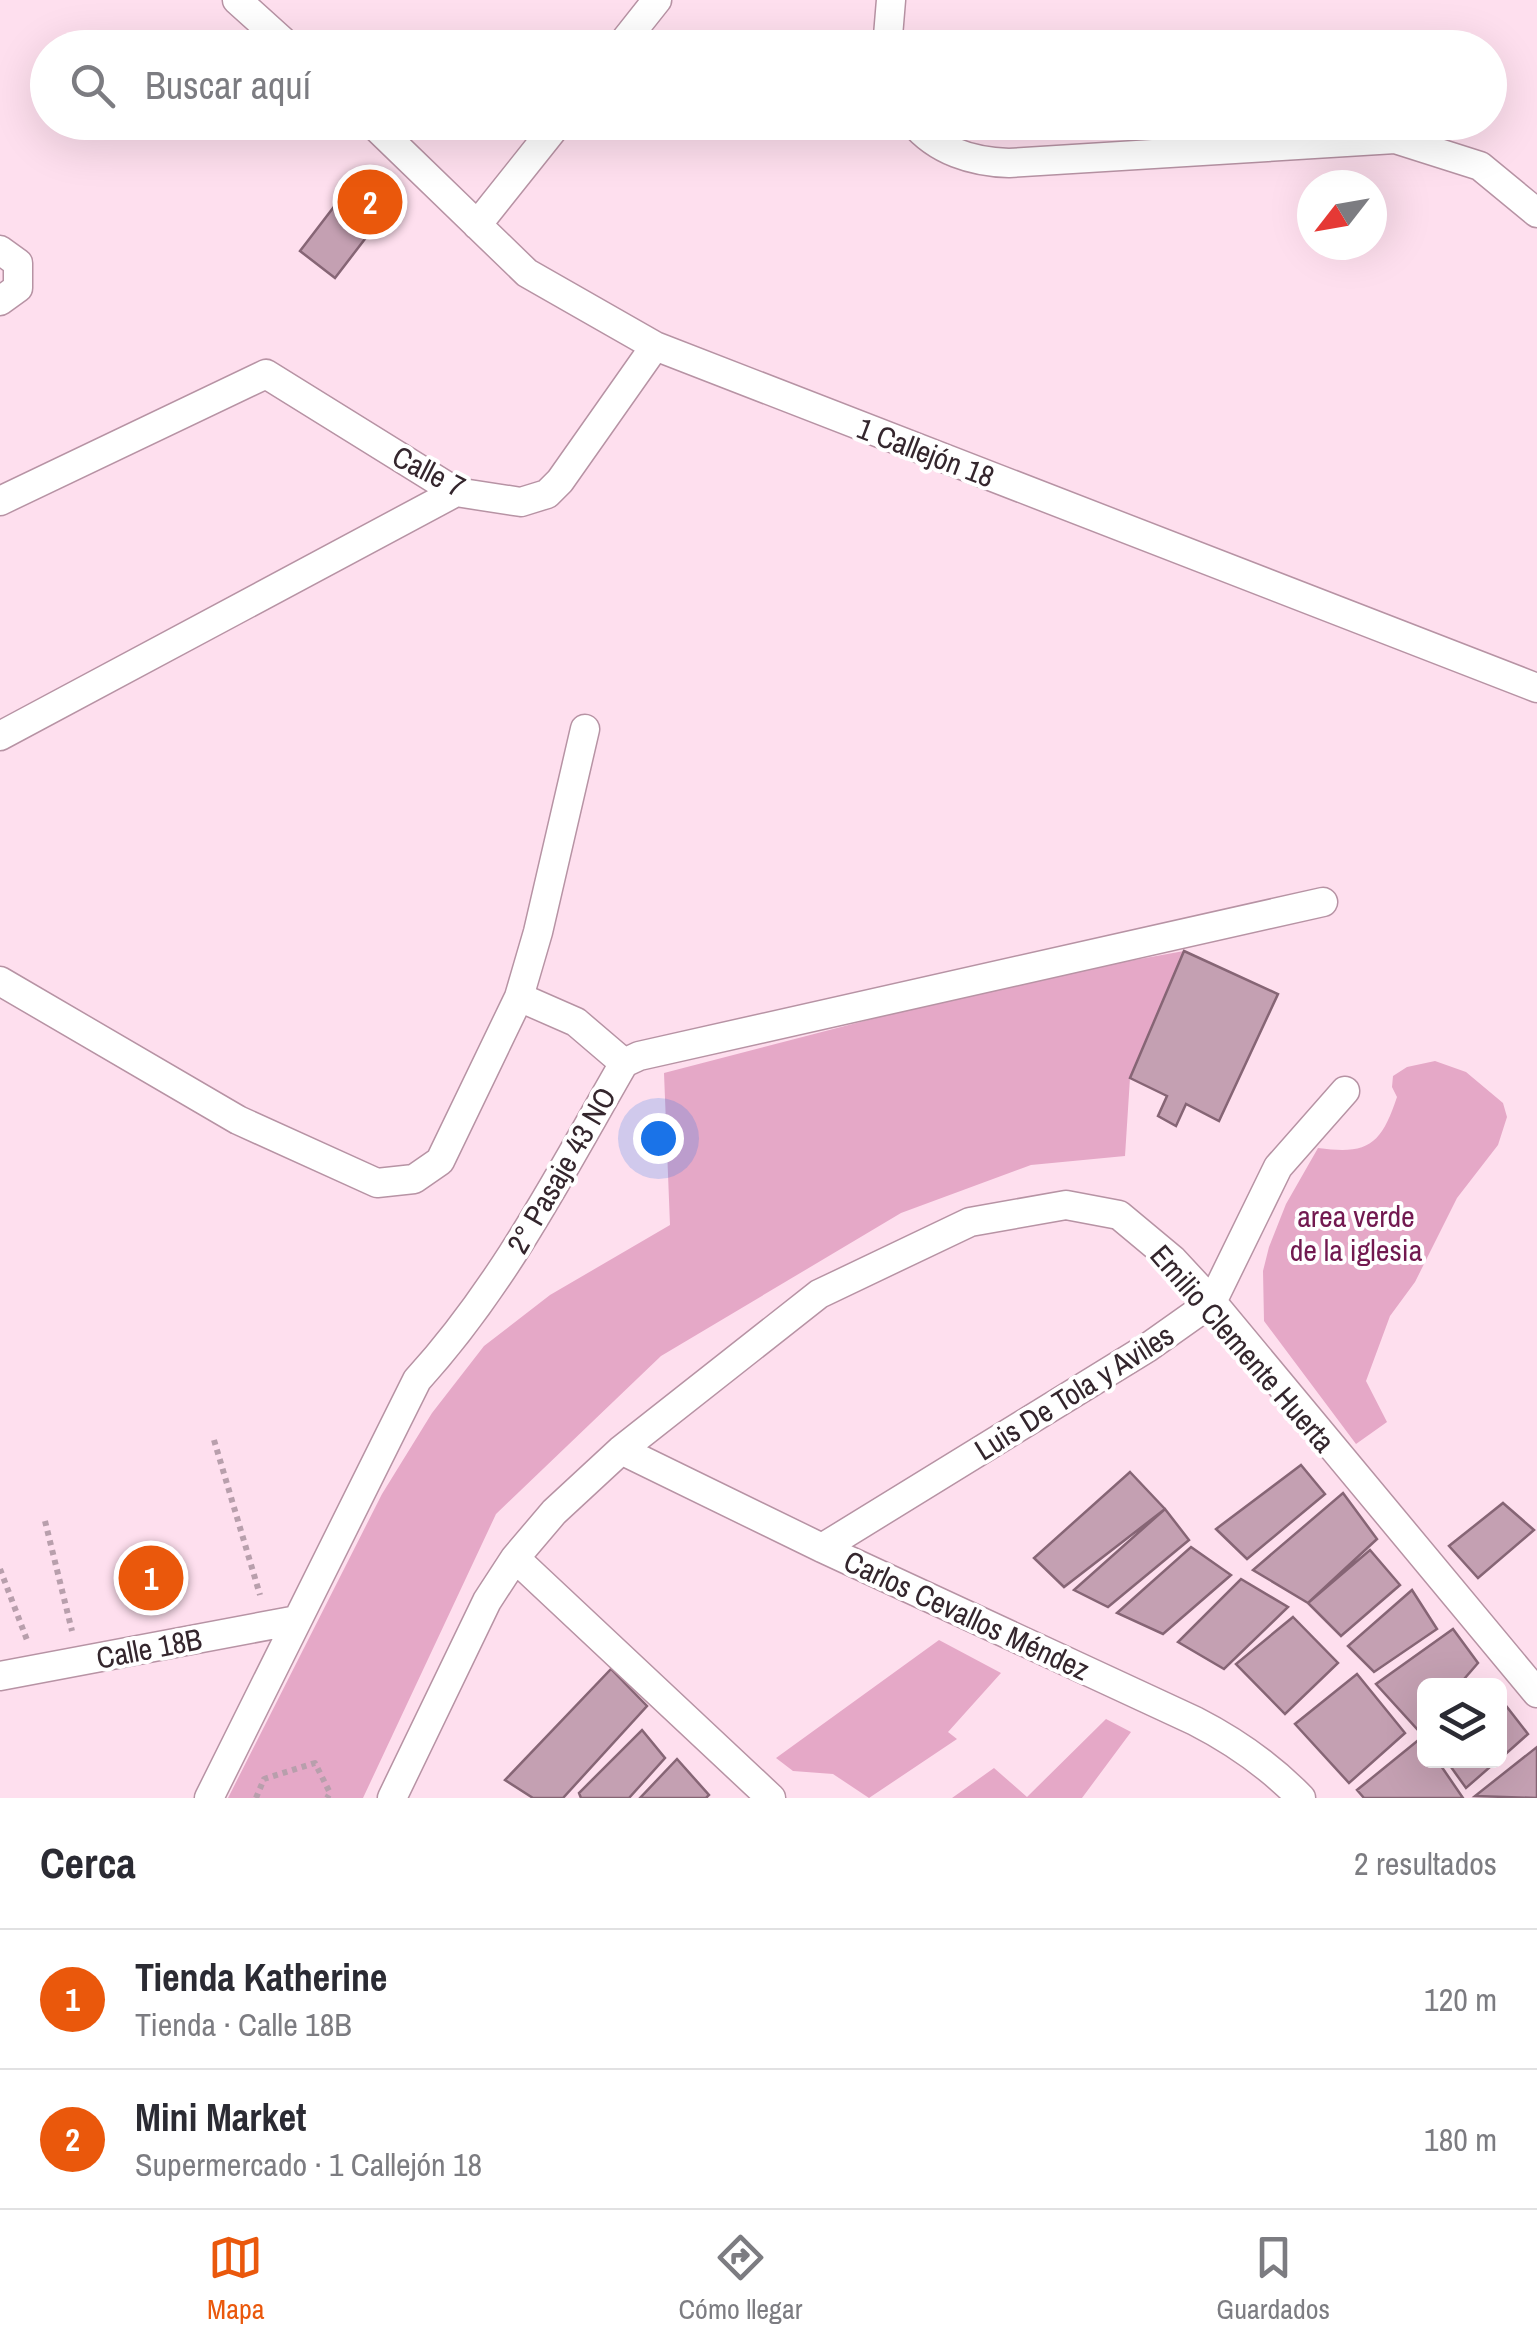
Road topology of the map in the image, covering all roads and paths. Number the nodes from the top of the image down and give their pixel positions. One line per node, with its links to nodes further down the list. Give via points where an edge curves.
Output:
1 (238, 0): 4 (street)
2 (657, 0): 5 (street)
3 (892, 0): 6 (street)
4 (270, 30)
5 (633, 30)
6 (889, 30)
7 (389, 140): 13 (street, 1 Callejón 18)
8 (544, 140): 13 (street)
9 (931, 140): 10 (street, via 980,162 1008,163)
10 (1380, 140)
11 (1399, 140): 12 (street, via 1480,166)
12 (1537, 213)
13 (476, 225): 16 (street, 1 Callejón 18, via 527,273)
14 (9, 257): 15 (street, via 18,288)
15 (0, 301)
16 (655, 346): 17 (street, Calle 7, via 546,494 520,502); 19 (street, 1 Callejón 18)
17 (456, 492): 18 (street, Calle 7, via 266,374); 21 (street)
18 (0, 501)
19 (1537, 688)
20 (584, 729): 24 (street)
21 (0, 736)
22 (1323, 902): 25 (street, 2° Pasaje 43 NO)
23 (0, 981): 24 (street, via 238,1120 377,1183 414,1178 440,1161)
24 (519, 997): 25 (street, via 576,1022)
25 (624, 1063): 34 (street, 2° Pasaje 43 NO, via 524,1238 417,1380)
26 (1346, 1092): 27 (street, Luis De Tola y Aviles, via 1278,1166)
27 (1212, 1302): 29 (street, Emilio Clemente Huerta, via 1119,1215 1066,1205 970,1222 819,1294); 31 (street, Luis De Tola y Aviles); 39 (street, Emilio Clemente Huerta)
28 (214, 1440): 35 (path)
29 (622, 1450): 31 (street, Carlos Cevallos Méndez); 32 (street)
30 (45, 1521): 36 (path)
31 (822, 1548): 45 (street, Carlos Cevallos Méndez, via 1232,1740)
32 (515, 1558): 43 (street); 44 (street)
33 (0, 1569): 37 (path)
34 (297, 1620): 35 (street, Calle 18B); 40 (street, 2° Pasaje 43 NO)
35 (268, 1625): 36 (street, Calle 18B)
36 (80, 1662): 37 (street, Calle 18B)
37 (38, 1669): 38 (street, Calle 18B)
38 (0, 1676)
39 (1537, 1693)
40 (209, 1798)
41 (256, 1798): 42 (path, via 264,1779 315,1762)
42 (328, 1798)
43 (392, 1798)
44 (771, 1798)
45 (1301, 1798)

